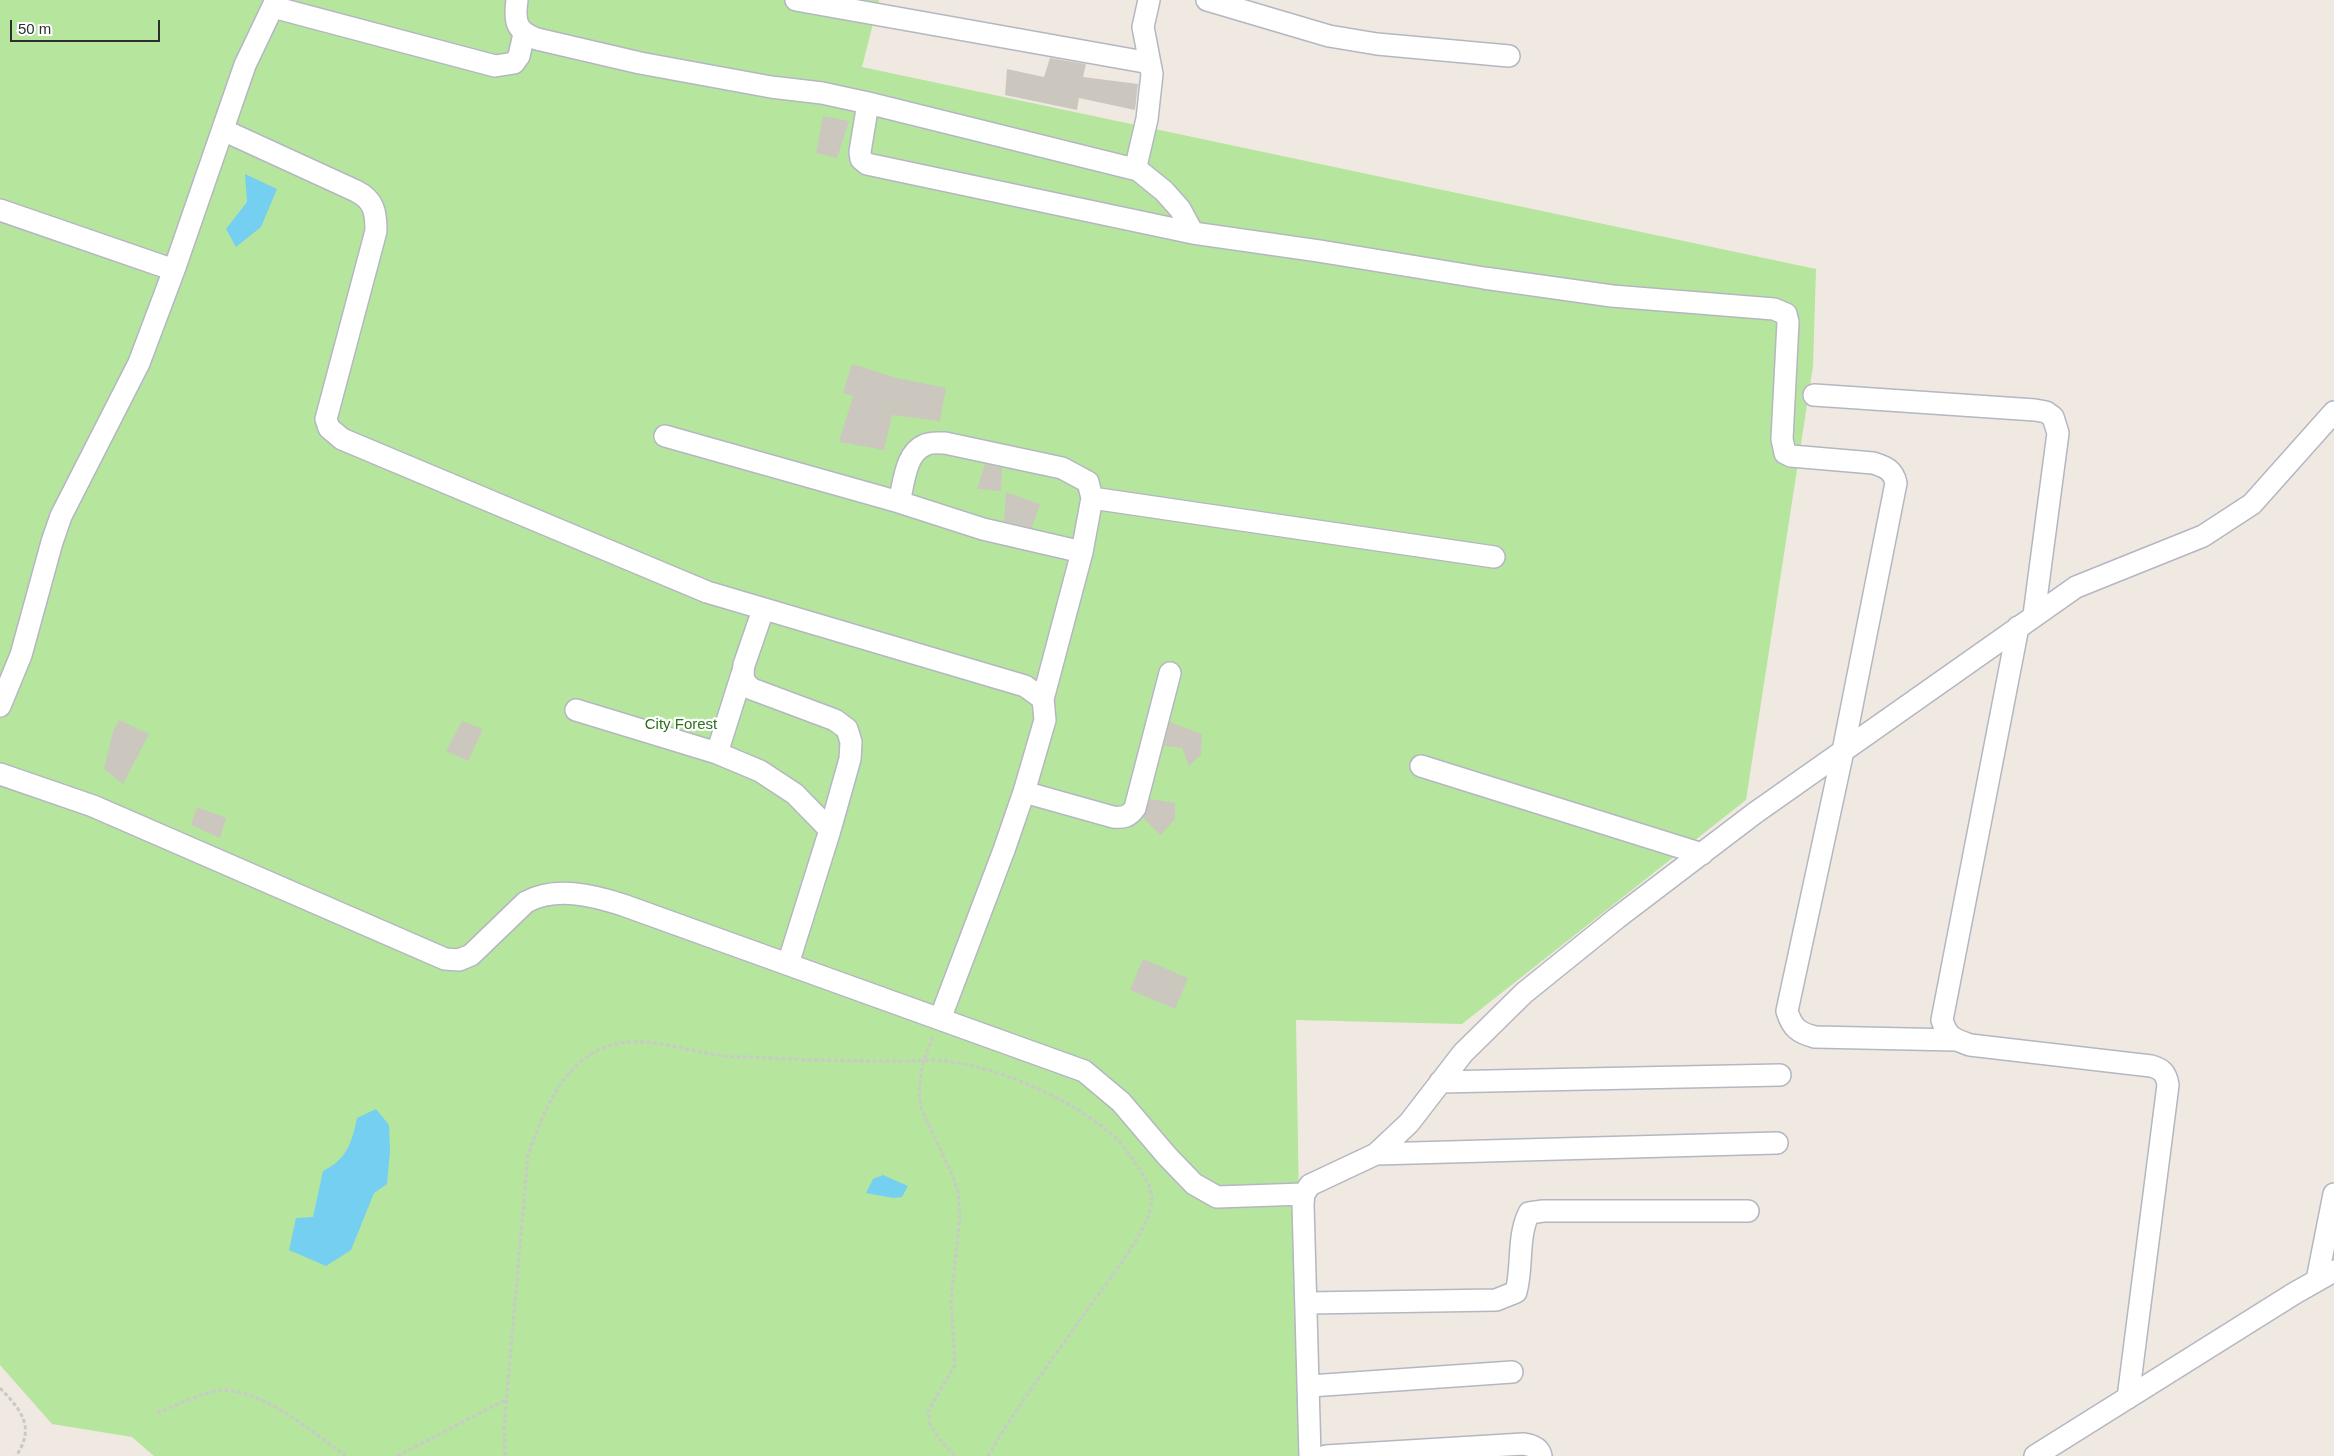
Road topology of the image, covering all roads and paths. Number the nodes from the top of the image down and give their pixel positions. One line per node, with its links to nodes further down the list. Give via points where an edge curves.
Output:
1 (517, 0): 6 (street, via 515,14)
2 (796, 0): 8 (street)
3 (1149, 0): 8 (street, via 1143,27)
4 (1207, 0): 7 (street, via 1329,36 1377,44)
5 (274, 4): 6 (street, via 495,66 514,63); 10 (street, via 245,65)
6 (524, 34): 9 (street, via 640,64)
7 (1509, 56)
8 (1150, 63): 11 (street, via 1152,74 1147,119 1136,161)
9 (868, 103): 11 (street); 13 (street, via 860,152 861,159 867,164)
10 (223, 130): 14 (street); 22 (street, via 356,191 372,204 376,231 328,407 326,419 329,428 342,439 648,569)
11 (1138, 170): 13 (street, via 1180,209)
12 (0, 210): 14 (street)
13 (1193, 233): 29 (street, via 1612,296 1774,309 1786,314 1782,439 1785,453 1874,463 1893,473 1896,483)
14 (174, 270): 27 (street, via 139,363 61,516 21,655)
15 (1814, 395): 23 (street, via 2035,410 2053,417 2058,433)
16 (2334, 412): 23 (street, via 2267,489 2238,514 2203,536 2076,587)
17 (665, 436): 19 (street)
18 (1092, 498): 19 (street, via 1088,482 1062,468 945,443 926,444 917,450 909,462); 20 (street); 21 (street)
19 (899, 502): 20 (street, via 983,529)
20 (1082, 552): 26 (street)
21 (1494, 557)
22 (763, 610): 25 (street); 26 (street, via 1025,686)
23 (2026, 621): 29 (street); 38 (street, via 1942,1020 1946,1032)
24 (1170, 673): 33 (street, via 1136,808 1130,815 1113,817)
25 (742, 674): 30 (street); 34 (street, via 744,682 752,690 834,720 847,729 851,742 850,759)
26 (1043, 699): 33 (street, via 1045,720)
27 (0, 706)
28 (576, 710): 30 (street)
29 (1843, 751): 35 (street); 38 (street, via 1788,999 1791,1024 1801,1033 1815,1037)
30 (717, 753): 34 (street, via 760,771 796,794)
31 (1421, 766): 35 (street)
32 (0, 774): 36 (street, via 93,806 445,959 459,960 471,955 526,902 536,896 554,893 608,900)
33 (1024, 792): 37 (street)
34 (830, 830): 36 (street)
35 (1702, 854): 41 (street, via 1524,993 1487,1027)
36 (788, 964): 37 (street)
37 (937, 1027): 39 (path); 44 (street, via 1084,1071 1122,1102 1194,1184 1217,1196)
38 (1956, 1040): 52 (street, via 1970,1045 2151,1066 2160,1068 2166,1075 2168,1085)
39 (923, 1060): 53 (path, via 763,1058 719,1055 656,1042 602,1048 581,1061 556,1091 528,1155); 59 (path, via 922,1108 953,1176 960,1202 950,1301 955,1365 928,1411 930,1424); 60 (path, via 998,1073 1061,1100 1104,1128 1124,1146 1147,1182 1152,1197 1149,1214 1129,1250 1015,1412)
40 (1780, 1075): 41 (street)
41 (1440, 1082): 43 (street, via 1409,1123)
42 (1777, 1143): 43 (street)
43 (1376, 1154): 44 (street, via 1310,1184)
44 (1304, 1194): 48 (street)
45 (2334, 1194): 47 (street)
46 (1748, 1211): 48 (street, via 1528,1213 1523,1224 1516,1292 1509,1297 1496,1300)
47 (2326, 1276): 52 (street)
48 (1307, 1304): 50 (street)
49 (1512, 1372): 50 (street)
50 (1310, 1386): 61 (street)
51 (0, 1388): 55 (path, via 16,1405 25,1424 26,1434)
52 (2128, 1398): 64 (street)
53 (507, 1399): 57 (path); 58 (path)
54 (157, 1412): 56 (path, via 221,1390 245,1393 275,1407)
55 (16, 1456)
56 (346, 1456)
57 (397, 1456)
58 (505, 1456)
59 (955, 1456)
60 (988, 1456)
61 (1310, 1456)
62 (1326, 1456): 63 (street, via 1523,1444 1540,1451)
63 (1541, 1456)
64 (2035, 1456)

